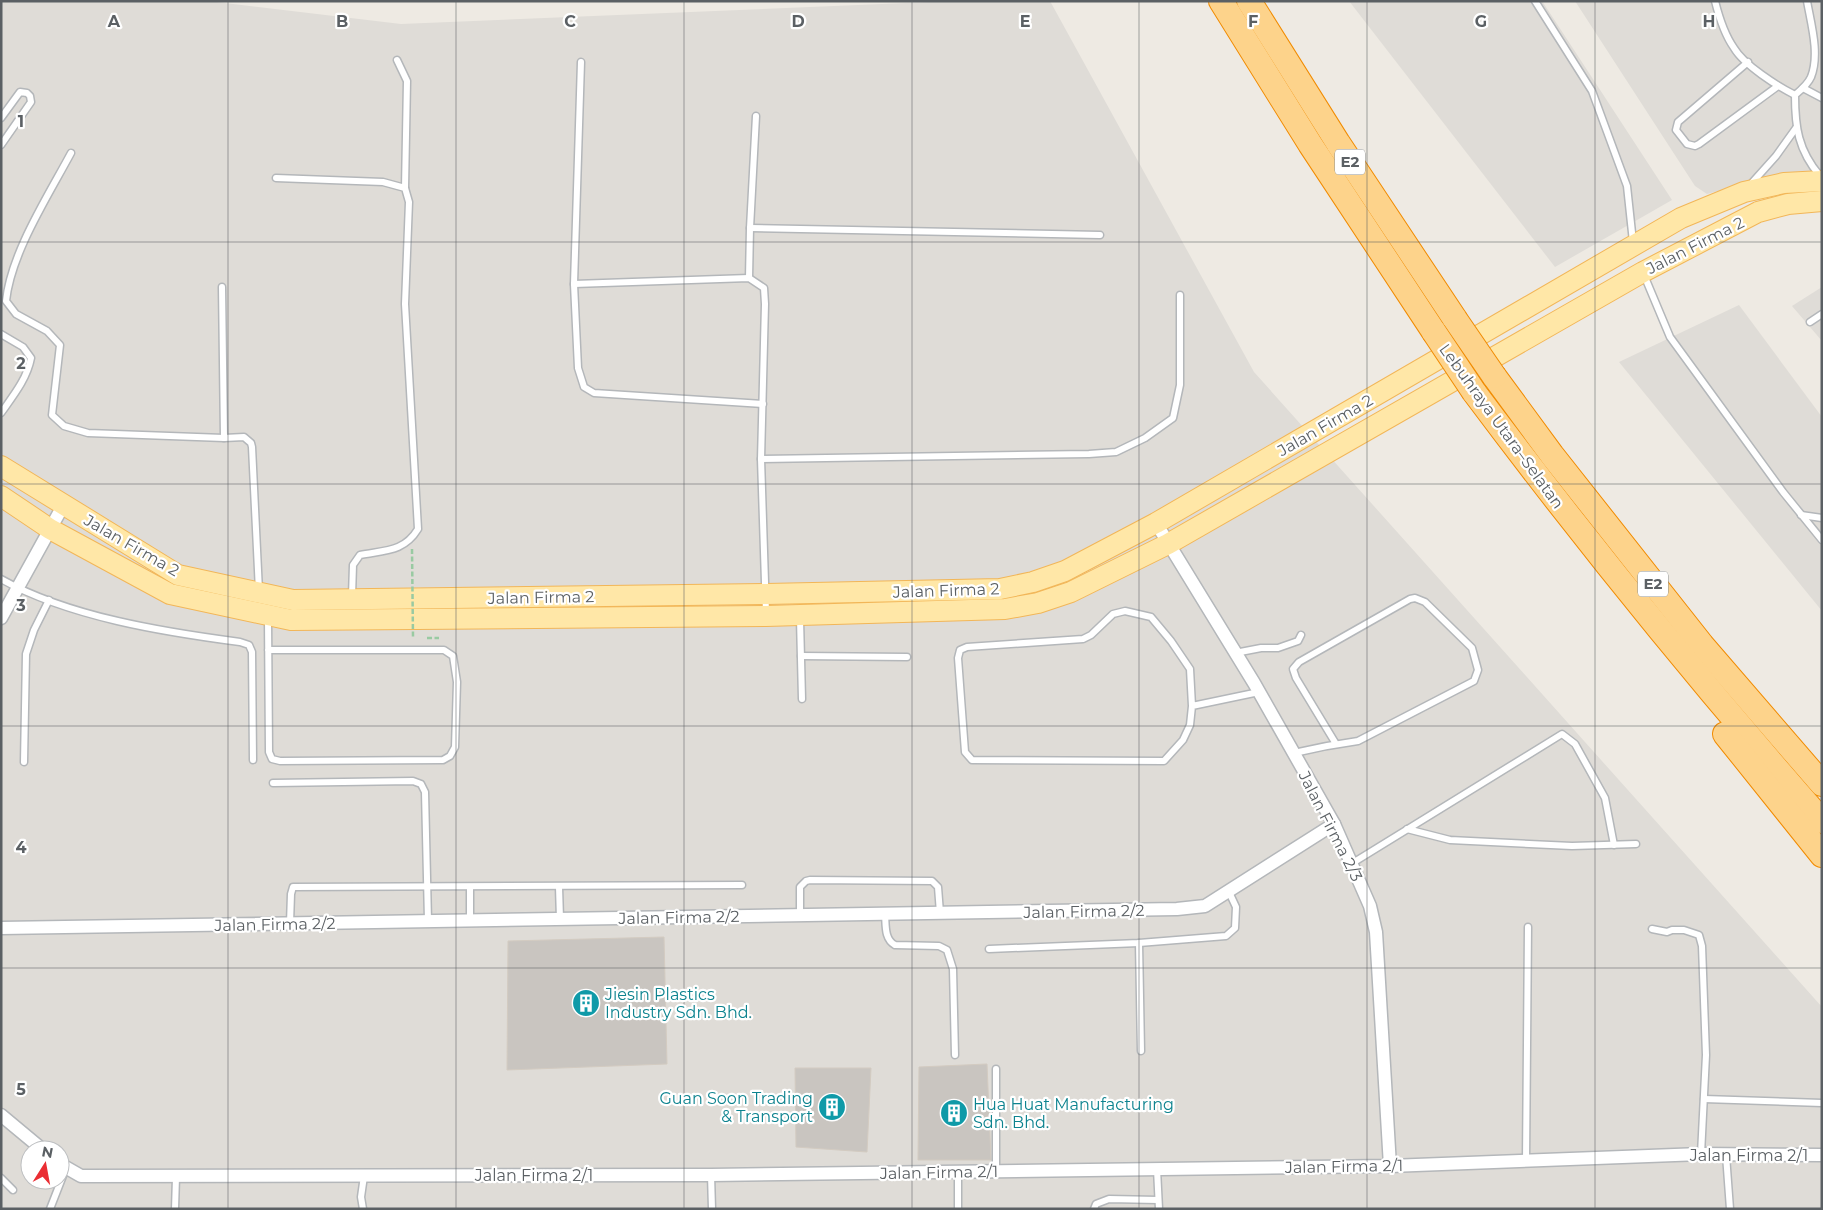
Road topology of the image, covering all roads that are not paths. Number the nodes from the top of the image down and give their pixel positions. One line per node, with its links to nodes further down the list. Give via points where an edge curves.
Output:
1 (1221, 1): 54 (highway, Lebuhraya Utara–Selatan / E2, bridge, via 1310,144 1474,392 1554,499)
2 (1249, 1): 72 (highway, Lebuhraya Utara–Selatan / E2, bridge, via 1338,143 1494,376 1702,645)
3 (1535, 1): 26 (lane, via 1592,91 1627,186)
4 (1715, 1): 9 (lane, via 1720,21 1734,49)
5 (1807, 1): 6 (lane)
6 (1819, 48): 11 (lane, via 1811,77)
7 (398, 60): 21 (lane, via 407,81)
8 (581, 62): 29 (lane)
9 (1748, 62): 10 (lane); 10 (lane, via 1678,122 1676,130 1687,144 1699,144)
10 (1778, 86): 12 (lane)
11 (1803, 88): 12 (lane); 13 (lane)
12 (1795, 95): 16 (lane)
13 (1822, 98)
14 (756, 116): 24 (lane)
15 (1, 118): 17 (lane, via 20,92 30,96 31,102)
16 (1796, 128): 20 (lane, via 1809,164); 22 (lane)
17 (1, 145)
18 (71, 153): 37 (lane, via 22,246 8,282 6,301 16,314 48,331 60,345 52,415 64,426 88,432)
19 (276, 178): 21 (lane, via 383,182)
20 (1822, 180): 22 (main road, Jalan Firma 2, via 1784,183)
21 (404, 188): 52 (lane, via 409,202 405,304 418,529 406,544 360,555 353,565)
22 (1744, 192): 26 (main road, Jalan Firma 2, via 1681,218)
23 (1822, 201): 27 (main road, Jalan Firma 2, via 1788,204 1758,212)
24 (750, 228): 25 (lane); 28 (lane)
25 (1100, 235)
26 (1634, 246): 44 (main road, Jalan Firma 2)
27 (1643, 272): 42 (lane, via 1670,337); 47 (main road, Jalan Firma 2)
28 (749, 278): 29 (lane); 35 (lane, via 764,288 765,296)
29 (574, 284): 35 (lane, via 578,368 584,387 594,393)
30 (222, 287): 37 (lane)
31 (1180, 295): 38 (lane, via 1180,385 1173,418 1145,438 1116,452)
32 (1822, 314): 33 (lane)
33 (1810, 322)
34 (1, 334): 36 (lane, via 23,347 31,358 20,385)
35 (763, 404): 38 (lane)
36 (1, 413)
37 (224, 438): 50 (lane, via 244,437 252,447)
38 (761, 460): 51 (lane)
39 (1, 466): 41 (main road, Jalan Firma 2)
40 (1, 496): 45 (main road, Jalan Firma 2)
41 (64, 504): 45 (street); 50 (main road, Jalan Firma 2, via 178,575)
42 (1801, 514): 43 (lane); 46 (lane)
43 (1822, 518)
44 (1156, 523): 47 (street, Jalan Firma 2/3); 51 (main road, Jalan Firma 2, via 1065,571 1000,589)
45 (50, 529): 49 (street); 55 (main road, Jalan Firma 2, via 170,594)
46 (1822, 540)
47 (1168, 544): 56 (main road, Jalan Firma 2, via 1071,592 1038,603 1004,609); 61 (street, Jalan Firma 2/3)
48 (1, 579): 49 (lane)
49 (17, 588): 53 (lane); 58 (street)
50 (259, 592): 52 (main road, Jalan Firma 2, via 293,600)
51 (766, 594): 52 (main road, Jalan Firma 2); 57 (lane)
52 (352, 599)
53 (49, 600): 69 (lane, via 94,616 249,645 252,652); 70 (lane, via 26,654)
54 (1638, 602): 73 (highway, Lebuhraya Utara–Selatan / E2); 78 (highway, via 1648,638)
55 (268, 615): 57 (main road, Jalan Firma 2, via 291,620); 60 (lane)
56 (800, 615): 57 (main road, Jalan Firma 2); 62 (lane)
57 (766, 616)
58 (1, 618)
59 (1301, 635): 61 (lane, via 1298,641 1278,648)
60 (268, 650): 60 (lane, via 444,650 453,656 457,682 455,746 450,756 443,760 276,760 269,752)
61 (1235, 653): 64 (street, Jalan Firma 2/3)
62 (801, 656): 63 (lane); 65 (lane)
63 (907, 657)
64 (1259, 692): 66 (lane); 68 (street, Jalan Firma 2/3)
65 (802, 699)
66 (1192, 706): 66 (lane, via 1190,725 1183,740 1164,761 972,760 965,752 958,658 960,650 967,647 1083,639 1113,614 1126,610 1151,617 1172,641 1190,669)
67 (1336, 744): 67 (lane, via 1358,741 1474,681 1478,670 1472,648 1425,602 1410,599 1299,662 1293,669); 68 (lane)
68 (1294, 753): 74 (street, Jalan Firma 2/3)
69 (253, 760)
70 (24, 762)
71 (273, 783): 81 (lane, via 413,781 421,784 424,792)
72 (1822, 784)
73 (1822, 821)
74 (1334, 824): 79 (street, Jalan Firma 2/3); 84 (street, Jalan Firma 2/2)
75 (1407, 829): 76 (lane, via 1450,840 1572,846); 76 (lane, via 1562,734 1575,744 1605,798); 79 (lane)
76 (1614, 844): 77 (lane)
77 (1636, 844)
78 (1822, 856)
79 (1351, 864): 108 (street, Jalan Firma 2/3, via 1370,906 1376,932)
80 (742, 885): 83 (lane)
81 (427, 886): 82 (lane); 90 (lane); 91 (lane, via 293,887)
82 (470, 886): 83 (lane); 89 (lane)
83 (559, 887): 88 (lane)
84 (1229, 892): 85 (street, Jalan Firma 2/2, via 1205,906 1177,909); 95 (lane, via 1236,907 1235,928 1226,936)
85 (940, 913): 86 (street, Jalan Firma 2/2); 87 (lane, via 938,887 932,881 810,880 800,887)
86 (885, 914): 87 (street, Jalan Firma 2/2); 98 (lane, via 891,943 898,946 939,946 947,950 953,969)
87 (800, 915): 88 (street, Jalan Firma 2/2)
88 (560, 919): 89 (street, Jalan Firma 2/2)
89 (470, 920): 90 (street, Jalan Firma 2/2)
90 (428, 921): 91 (street, Jalan Firma 2/2)
91 (290, 924): 93 (street, Jalan Firma 2/2)
92 (1528, 927): 107 (lane)
93 (1, 928)
94 (1652, 929): 100 (lane, via 1667,932 1684,930 1699,935 1706,1055)
95 (1139, 943): 96 (lane); 97 (lane)
96 (989, 949)
97 (1141, 1051)
98 (955, 1055)
99 (996, 1070): 111 (lane)
100 (1704, 1099): 101 (lane); 104 (lane)
101 (1822, 1103)
102 (1, 1116): 103 (street)
103 (31, 1140)
104 (1701, 1154): 105 (street, Jalan Firma 2/1); 107 (street, Jalan Firma 2/1)
105 (1726, 1155): 106 (street, Jalan Firma 2/1); 127 (lane)
106 (1822, 1155)
107 (1526, 1161): 108 (street, Jalan Firma 2/1)
108 (1390, 1166): 109 (street, Jalan Firma 2/1)
109 (1157, 1169): 111 (street, Jalan Firma 2/1); 119 (lane)
110 (70, 1170): 115 (street, Jalan Firma 2/1, via 81,1176)
111 (996, 1171): 112 (street, Jalan Firma 2/1)
112 (958, 1172): 113 (street, Jalan Firma 2/1); 124 (lane)
113 (712, 1175): 114 (street, Jalan Firma 2/1); 123 (lane)
114 (364, 1176): 115 (street, Jalan Firma 2/1); 122 (lane)
115 (176, 1177): 121 (lane)
116 (1, 1178): 117 (lane)
117 (13, 1190)
118 (56, 1190): 120 (lane)
119 (1158, 1200): 125 (lane, via 1109,1199 1096,1204); 126 (lane)
120 (50, 1209)
121 (175, 1209)
122 (363, 1209)
123 (712, 1209)
124 (958, 1209)
125 (1094, 1209)
126 (1159, 1209)
127 (1730, 1209)

